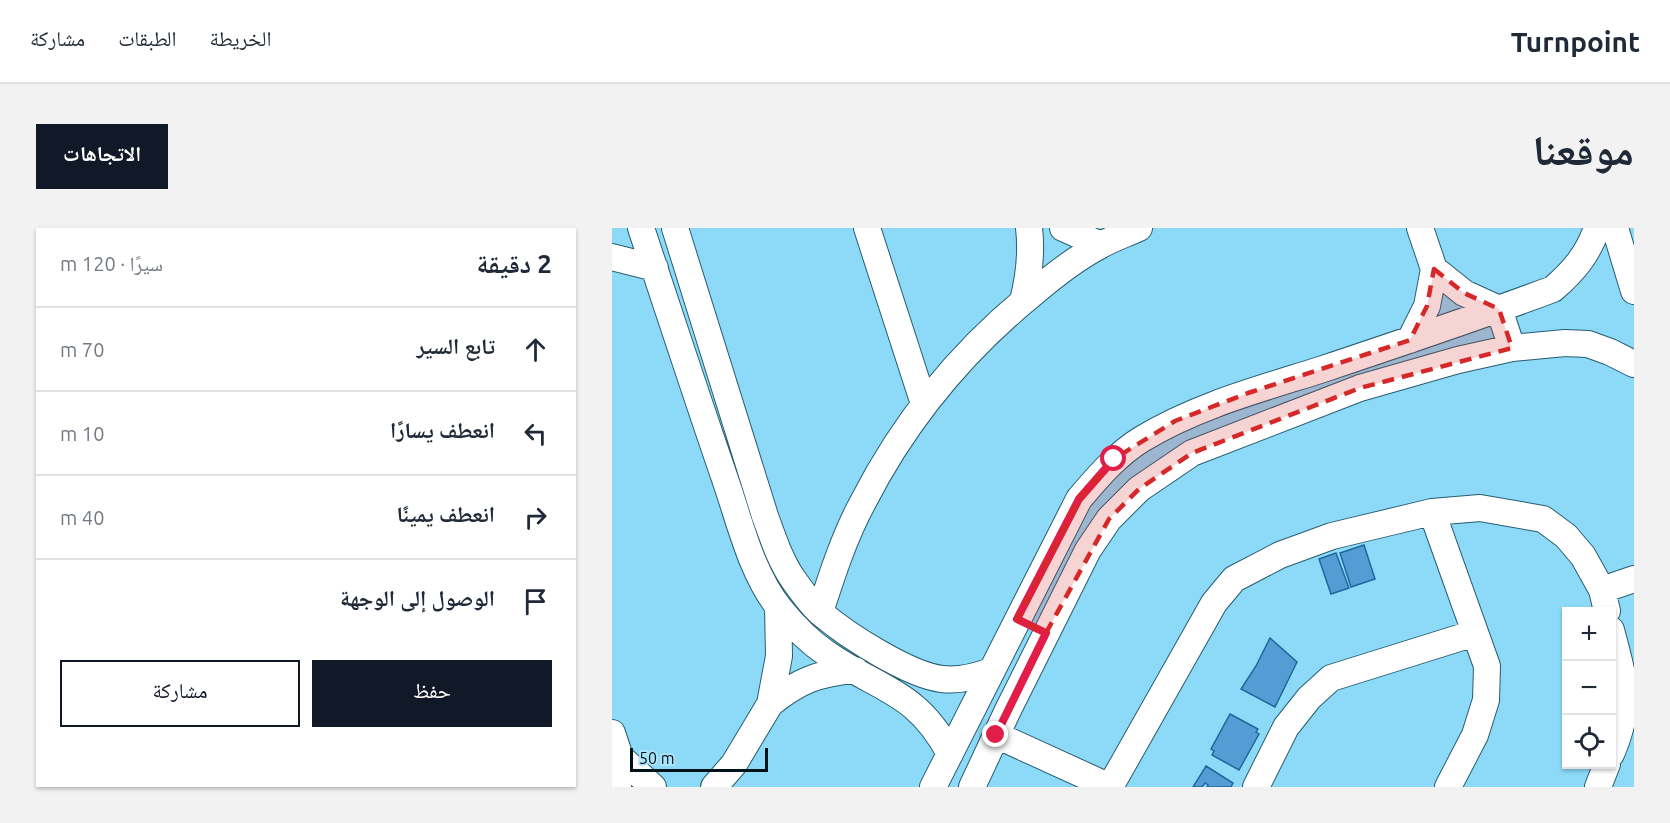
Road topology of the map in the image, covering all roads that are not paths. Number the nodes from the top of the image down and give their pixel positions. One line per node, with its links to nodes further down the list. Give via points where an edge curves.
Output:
1 (641, 228): 12 (street)
2 (675, 228): 21 (street)
3 (867, 228): 24 (street)
4 (1029, 228): 15 (street, via 1030,260)
5 (1063, 228): 10 (street)
6 (1139, 228): 10 (street)
7 (1420, 228): 13 (street)
8 (1597, 228): 16 (street, via 1587,252 1553,289)
9 (1615, 228): 14 (street)
10 (1101, 245): 15 (street)
11 (612, 257): 12 (street)
12 (655, 268): 22 (street)
13 (1434, 269): 16 (street, via 1464,293); 17 (street, via 1427,306)
14 (1634, 291)
15 (1023, 301): 24 (street, via 970,350)
16 (1499, 309): 17 (street); 18 (street)
17 (1410, 340): 20 (street)
18 (1512, 348): 19 (street, via 1587,344); 23 (street, via 1458,360)
19 (1634, 364)
20 (1321, 370): 23 (street); 30 (street, via 1175,421 1114,459 1079,499)
21 (726, 391): 22 (street); 29 (street, via 776,548)
22 (698, 400): 28 (street, via 749,548)
23 (1329, 400): 31 (street, via 1192,453 1139,489 1109,519 1088,550)
24 (924, 404): 29 (street, via 862,503)
25 (1432, 512): 27 (street, via 1480,508 1543,519 1566,536 1583,556); 32 (street); 49 (street, via 1332,536 1280,555 1234,579 1214,603)
26 (1634, 579): 27 (street)
27 (1604, 601)
28 (778, 607): 34 (street, via 826,653); 38 (street, via 779,656)
29 (820, 612): 35 (street)
30 (1017, 619): 31 (street); 36 (street)
31 (1046, 633): 39 (street)
32 (1475, 633): 50 (street, via 1331,678 1286,727); 51 (street, via 1487,666 1486,700 1475,735)
33 (1616, 649): 40 (street, via 1625,684 1624,718)
34 (855, 670): 37 (street); 38 (street, via 809,678)
35 (911, 670): 36 (street, via 926,676 959,679); 37 (street)
36 (991, 671): 42 (street)
37 (898, 693): 42 (street, via 933,725)
38 (770, 704): 46 (street, via 734,764)
39 (996, 735): 48 (street); 49 (street)
40 (1616, 740)
41 (616, 745): 44 (street); 45 (street)
42 (950, 754): 47 (street)
43 (1605, 769): 52 (street)
44 (618, 787)
45 (654, 787)
46 (714, 787)
47 (933, 787)
48 (972, 787)
49 (1110, 787)
50 (1256, 787)
51 (1448, 787)
52 (1598, 787)

